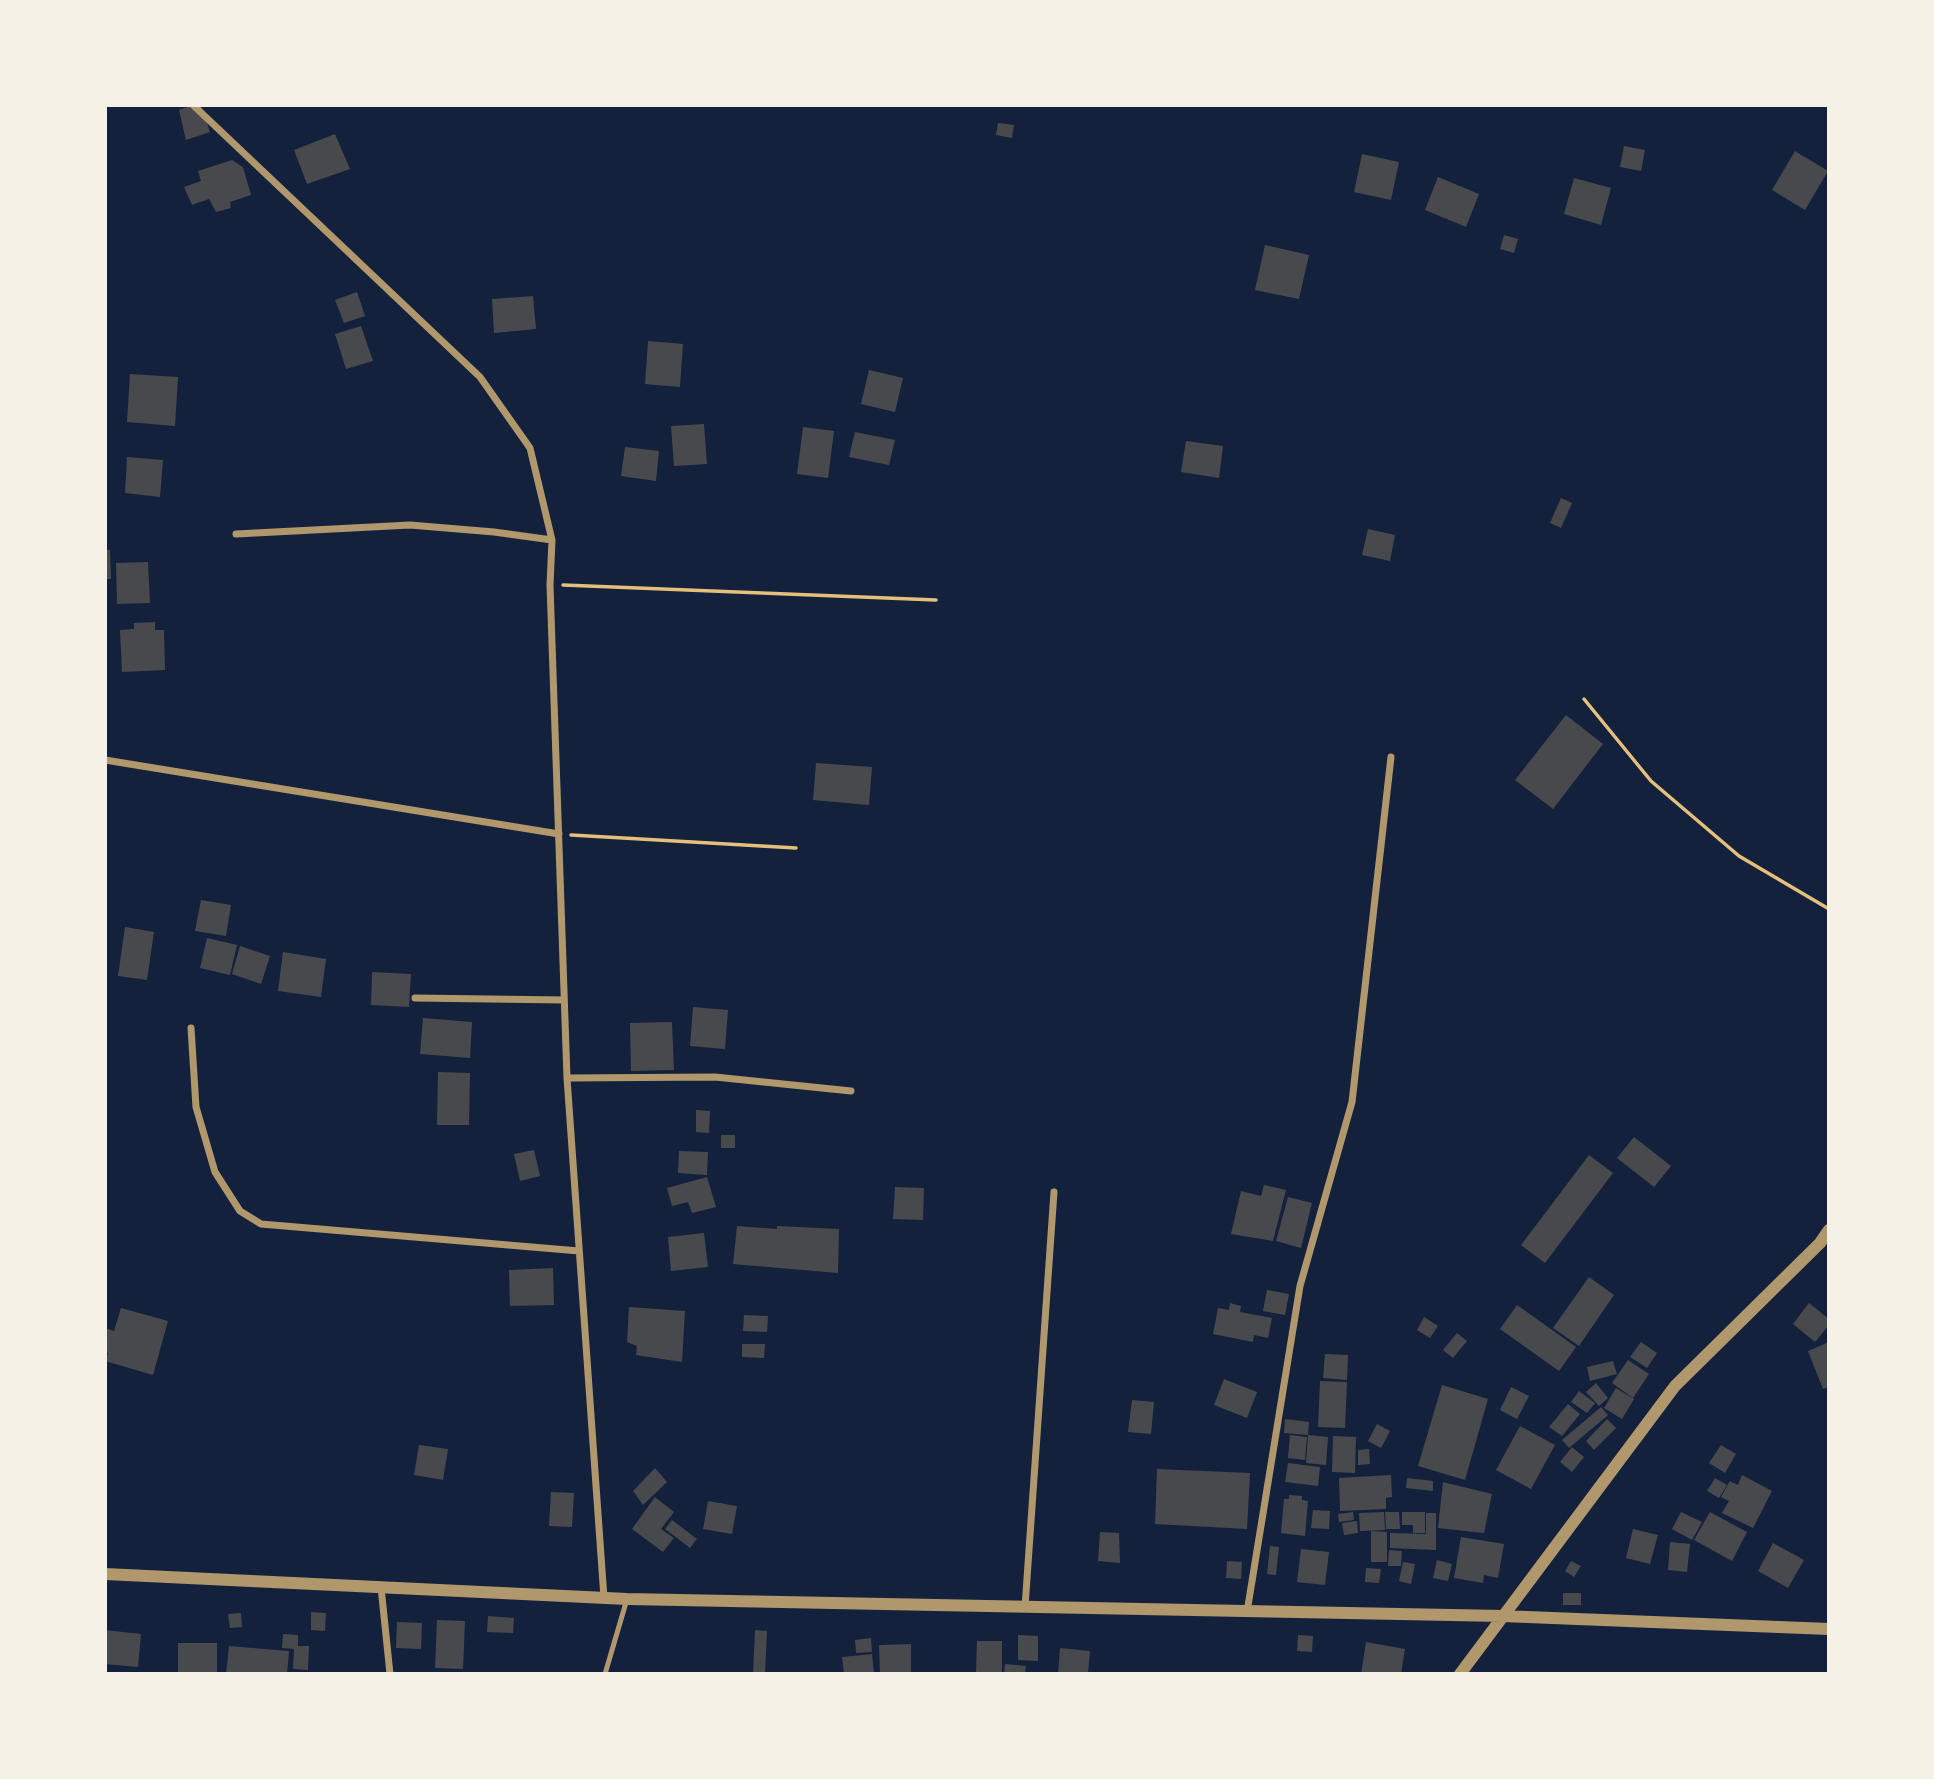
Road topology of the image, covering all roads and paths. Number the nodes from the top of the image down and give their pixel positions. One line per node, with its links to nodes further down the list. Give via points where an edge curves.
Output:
1 (193, 105): 3 (street, via 480,377 530,448)
2 (236, 534): 3 (street, via 410,525)
3 (552, 540): 4 (street)
4 (550, 585): 5 (path); 9 (street)
5 (936, 600)
6 (1584, 699): 11 (path, via 1651,781 1739,856)
7 (1391, 757): 25 (street, via 1352,1102 1300,1286)
8 (105, 760): 9 (street)
9 (559, 834): 10 (path); 13 (street)
10 (796, 848)
11 (1829, 909)
12 (415, 998): 13 (street)
13 (564, 1000): 15 (street)
14 (191, 1028): 19 (street, via 196,1107 215,1172 240,1211 261,1224)
15 (567, 1078): 16 (street, via 715,1077); 19 (street)
16 (851, 1091)
17 (1054, 1192): 24 (street)
18 (1829, 1230): 26 (street, via 1675,1386)
19 (579, 1251): 22 (street)
20 (105, 1574): 21 (street)
21 (381, 1587): 22 (street); 28 (street)
22 (604, 1598): 23 (street)
23 (627, 1599): 24 (street); 29 (lane)
24 (1025, 1608): 25 (street)
25 (1248, 1612): 26 (street)
26 (1502, 1616): 27 (street); 30 (street)
27 (1829, 1629)
28 (390, 1674)
29 (605, 1674)
30 (1460, 1674)

